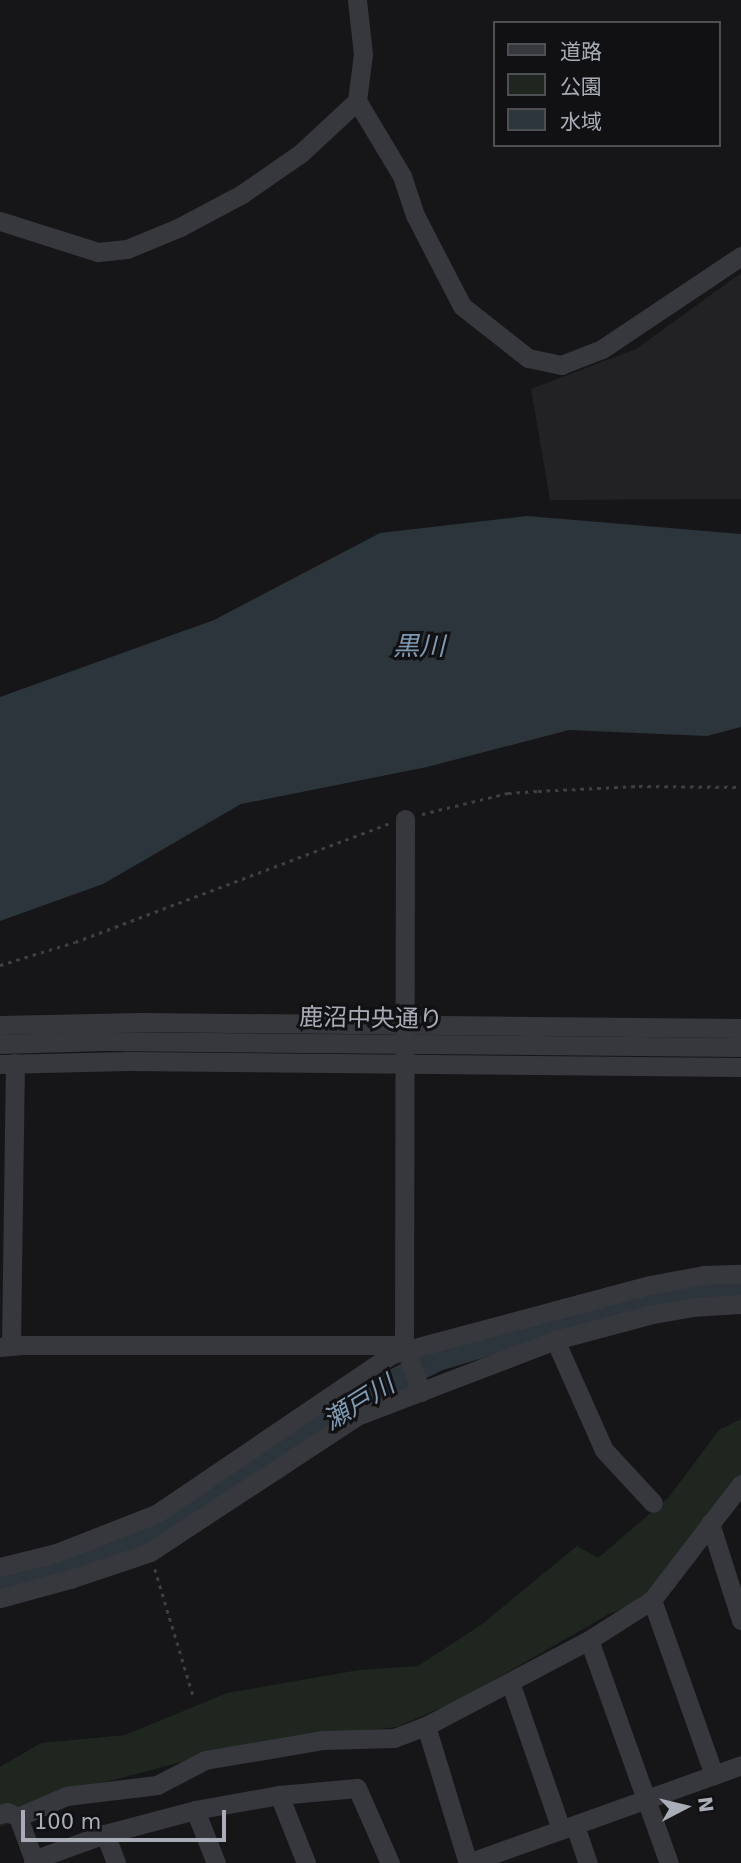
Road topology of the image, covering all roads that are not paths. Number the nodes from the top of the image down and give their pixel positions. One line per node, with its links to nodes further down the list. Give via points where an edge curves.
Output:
1 (357, 0): 2 (street, via 363,54)
2 (356, 101): 3 (street, via 301,153 242,194 127,249 98,252); 4 (street, via 402,176 415,215 462,306 528,358 561,365 603,349)
3 (0, 221)
4 (741, 256)
5 (405, 818): 9 (street)
6 (0, 1025): 9 (street, via 128,1022)
7 (741, 1028): 9 (street)
8 (0, 1044): 9 (street, 鹿沼中央通り)
9 (405, 1044): 10 (street, 鹿沼中央通り); 11 (street); 12 (street); 17 (street)
10 (741, 1047)
11 (7, 1063): 16 (street)
12 (741, 1067)
13 (741, 1273): 17 (street, via 650,1285)
14 (741, 1304): 15 (street, via 653,1314)
15 (555, 1340): 18 (street); 20 (street, via 604,1450)
16 (5, 1347): 17 (street)
17 (405, 1348): 18 (street); 22 (street, via 156,1514 56,1553)
18 (421, 1392): 23 (street, via 357,1416 150,1552)
19 (741, 1483): 21 (street)
20 (653, 1503)
21 (710, 1523): 24 (street); 25 (street)
22 (0, 1567)
23 (0, 1598)
24 (652, 1600): 26 (street); 30 (street)
25 (741, 1620)
26 (589, 1640): 27 (street); 32 (street)
27 (510, 1682): 28 (street); 35 (street)
28 (426, 1726): 34 (street, via 394,1738 323,1740 205,1760 157,1785 66,1796); 43 (street)
29 (741, 1765): 30 (street)
30 (714, 1775): 32 (street)
31 (279, 1795): 33 (street); 41 (street); 42 (street, via 357,1788)
32 (646, 1800): 35 (street); 45 (street)
33 (195, 1810): 36 (street); 40 (street)
34 (9, 1816): 38 (street)
35 (568, 1828): 37 (street); 44 (street)
36 (105, 1834): 38 (street); 39 (street)
37 (506, 1858): 43 (street)
38 (34, 1862)
39 (116, 1863)
40 (216, 1863)
41 (306, 1863)
42 (390, 1863)
43 (468, 1863)
44 (588, 1863)
45 (669, 1863)

